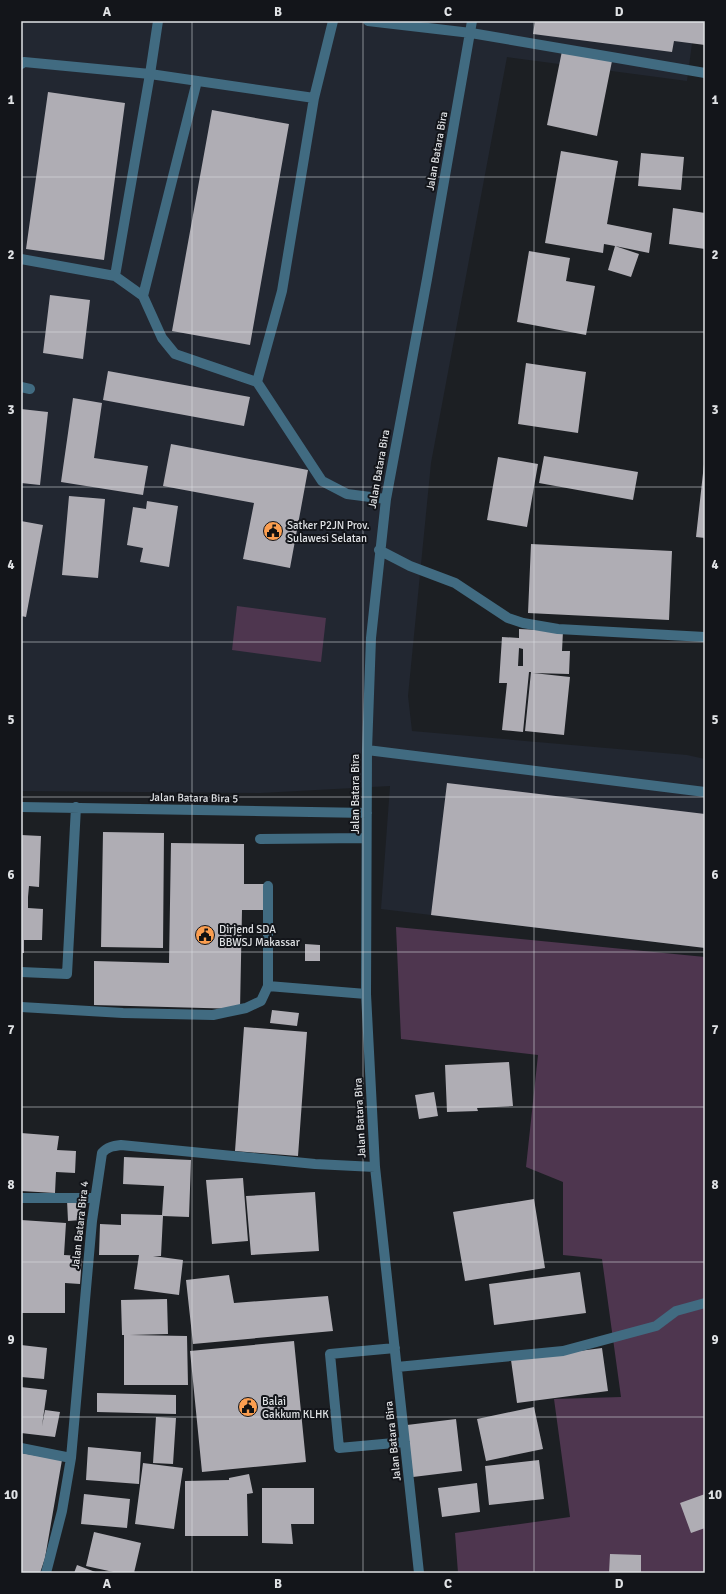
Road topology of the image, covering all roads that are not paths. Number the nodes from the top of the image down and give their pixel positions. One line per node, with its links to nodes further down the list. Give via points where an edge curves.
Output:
1 (158, 21): 8 (street)
2 (333, 21): 10 (street)
3 (368, 21): 5 (street)
4 (472, 21): 5 (street, Jalan Batara Bira)
5 (471, 33): 7 (street); 15 (street, Jalan Batara Bira)
6 (21, 64): 8 (street, via 24,62)
7 (705, 73)
8 (150, 74): 9 (street); 12 (street)
9 (197, 81): 10 (street); 13 (street)
10 (314, 98): 14 (street, via 282,291)
11 (21, 259): 12 (street)
12 (116, 276): 13 (street)
13 (143, 296): 14 (street, via 162,338 175,354)
14 (257, 382): 15 (street, via 322,480 347,494)
15 (386, 499): 16 (street, Jalan Batara Bira)
16 (379, 550): 17 (street, via 410,566 454,583 508,618 523,623 558,629); 18 (street, Jalan Batara Bira, via 371,638)
17 (705, 637)
18 (367, 750): 19 (street); 22 (street, Jalan Batara Bira)
19 (705, 792)
20 (21, 807): 21 (street, Jalan Batara Bira 5)
21 (76, 807): 22 (street, Jalan Batara Bira 5); 26 (street, via 67,974)
22 (367, 813): 23 (street, Jalan Batara Bira)
23 (366, 838): 24 (street); 28 (street, Jalan Batara Bira)
24 (260, 839)
25 (268, 886): 27 (street)
26 (21, 972)
27 (268, 986): 28 (street); 29 (street, via 261,1001 246,1008 213,1014 123,1013)
28 (366, 994): 30 (street, Jalan Batara Bira)
29 (21, 1007)
30 (375, 1167): 32 (street, Jalan Batara Bira 4, via 316,1164 121,1145 113,1146 102,1153); 34 (street, Jalan Batara Bira)
31 (21, 1198): 32 (street)
32 (95, 1198): 38 (street, Jalan Batara Bira 4)
33 (705, 1304): 35 (street, via 676,1312 656,1326 563,1351)
34 (395, 1348): 35 (street, Jalan Batara Bira); 36 (street, via 330,1354 340,1448)
35 (397, 1367): 36 (street, Jalan Batara Bira)
36 (405, 1442): 40 (street, Jalan Batara Bira)
37 (21, 1448): 38 (street)
38 (71, 1458): 39 (street, Jalan Batara Bira 4, via 62,1511)
39 (46, 1573)
40 (419, 1573)

